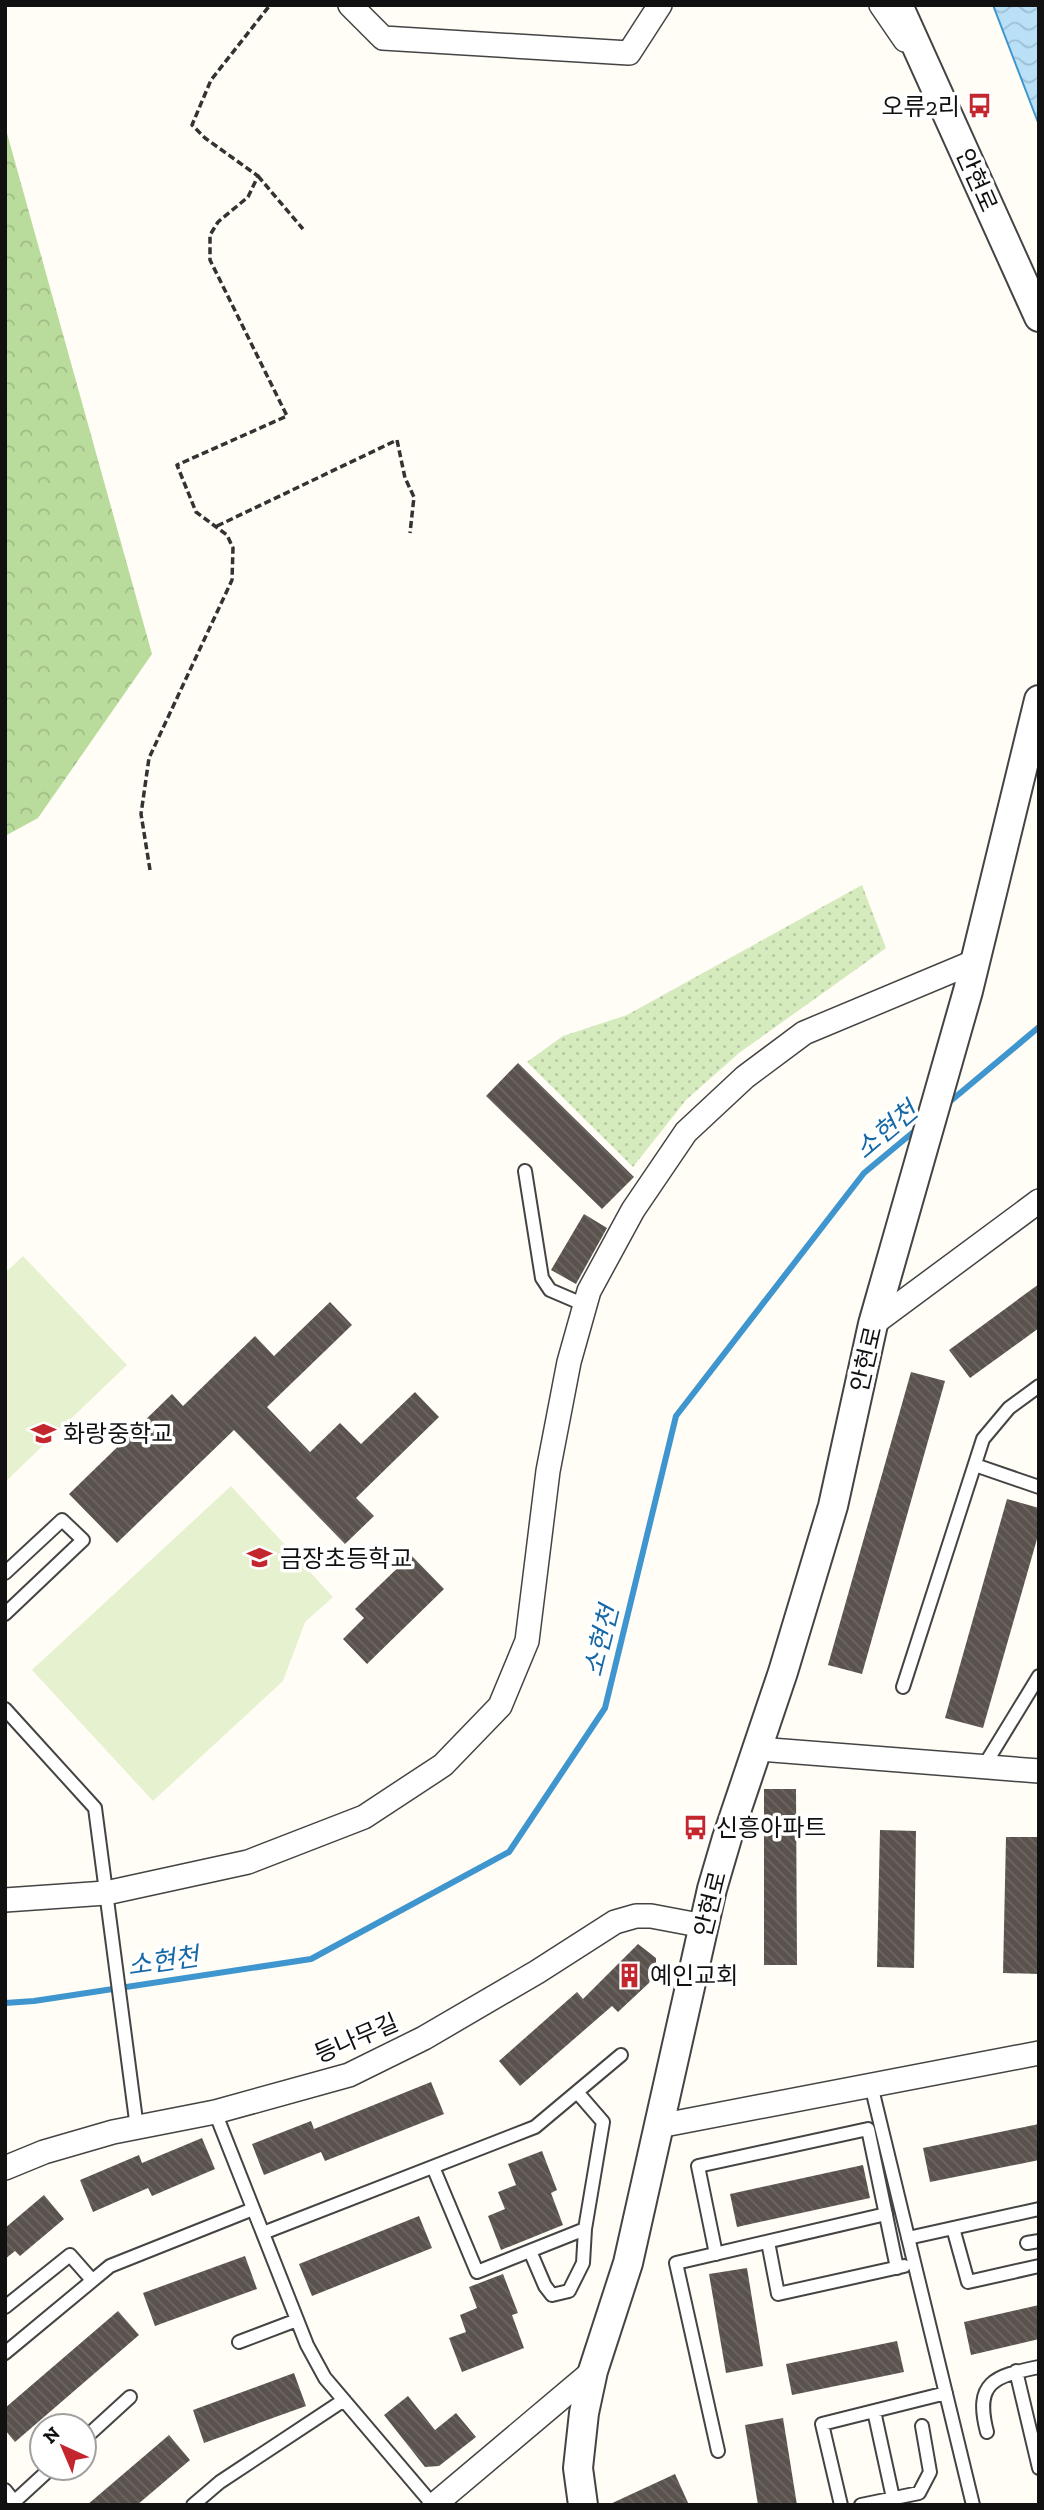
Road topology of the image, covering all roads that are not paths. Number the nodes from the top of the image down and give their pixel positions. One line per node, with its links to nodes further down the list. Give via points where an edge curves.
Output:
1 (350, 5): 2 (street, via 383,38 629,53)
2 (660, 5)
3 (881, 5): 5 (street)
4 (898, 5): 5 (street, 안현로)
5 (931, 78): 6 (street, 안현로)
6 (1039, 317)
7 (1039, 700): 8 (street)
8 (976, 961): 11 (street, via 804,1033 744,1077 686,1132 633,1210); 12 (street, 안현로)
9 (525, 1171): 11 (lane, via 542,1278 550,1290)
10 (1039, 1201): 12 (street)
11 (585, 1305): 24 (street, via 548,1471 527,1641 500,1706 443,1765 364,1817 248,1862)
12 (873, 1324): 21 (street, 안현로, via 833,1506)
13 (1039, 1386): 14 (lane, via 1009,1408 983,1439)
14 (975, 1465): 15 (lane); 19 (lane)
15 (1039, 1487)
16 (5, 1573): 17 (lane, via 62,1520 83,1540)
17 (5, 1614)
18 (1039, 1676): 22 (lane)
19 (903, 1687)
20 (5, 1709): 24 (lane, via 94,1808)
21 (758, 1749): 22 (street); 26 (street, 안현로, via 727,1838)
22 (984, 1766): 23 (street)
23 (1039, 1770)
24 (106, 1893): 25 (street); 33 (lane)
25 (5, 1900)
26 (704, 1926): 31 (street, 등나무길, via 651,1916 615,1922 424,2038 348,2075); 32 (street, 안현로)
27 (1039, 2053): 29 (street)
28 (621, 2054): 30 (lane)
29 (871, 2085): 32 (street); 42 (lane)
30 (577, 2092): 34 (lane, via 535,2127); 40 (lane, via 603,2122)
31 (215, 2112): 33 (street, 등나무길); 36 (lane)
32 (659, 2126): 55 (street, 안현로, via 628,2263)
33 (137, 2128): 35 (street, 등나무길, via 44,2152)
34 (433, 2167): 41 (lane); 44 (lane, via 477,2272)
35 (5, 2168)
36 (253, 2209): 41 (lane); 49 (lane, via 110,2266)
37 (1039, 2209): 39 (lane)
38 (886, 2214): 43 (lane); 45 (lane, via 868,2129 698,2166); 48 (lane)
39 (953, 2228): 42 (lane); 47 (lane, via 968,2282)
40 (585, 2229): 44 (lane); 44 (lane, via 583,2263 569,2291 552,2295)
41 (263, 2233): 51 (lane)
42 (908, 2238): 46 (lane)
43 (768, 2242): 45 (lane); 48 (lane, via 778,2294)
44 (530, 2251)
45 (716, 2254): 64 (lane, via 677,2263)
46 (914, 2264): 48 (lane); 57 (lane)
47 (1039, 2266)
48 (897, 2268)
49 (92, 2280): 50 (lane, via 69,2255); 53 (lane)
50 (5, 2307)
51 (297, 2320): 52 (lane); 59 (lane, via 325,2378)
52 (239, 2342)
53 (5, 2353)
54 (1039, 2367): 56 (lane)
55 (593, 2371): 71 (street); 72 (street, 안현로, via 578,2468)
56 (1016, 2371): 63 (lane, via 993,2382 983,2394); 65 (lane)
57 (946, 2393): 60 (lane); 75 (lane)
58 (130, 2397): 61 (lane)
59 (344, 2400): 70 (lane, via 220,2482); 71 (lane)
60 (874, 2412): 68 (lane); 73 (lane, via 822,2424)
61 (98, 2426)
62 (922, 2426): 68 (lane, via 930,2472 919,2493)
63 (987, 2432)
64 (718, 2451)
65 (1039, 2468)
66 (37, 2482): 69 (lane)
67 (5, 2490): 69 (lane)
68 (892, 2498): 74 (lane)
69 (15, 2503)
70 (194, 2505)
71 (433, 2505)
72 (583, 2505)
73 (841, 2505)
74 (861, 2505)
75 (973, 2505)

